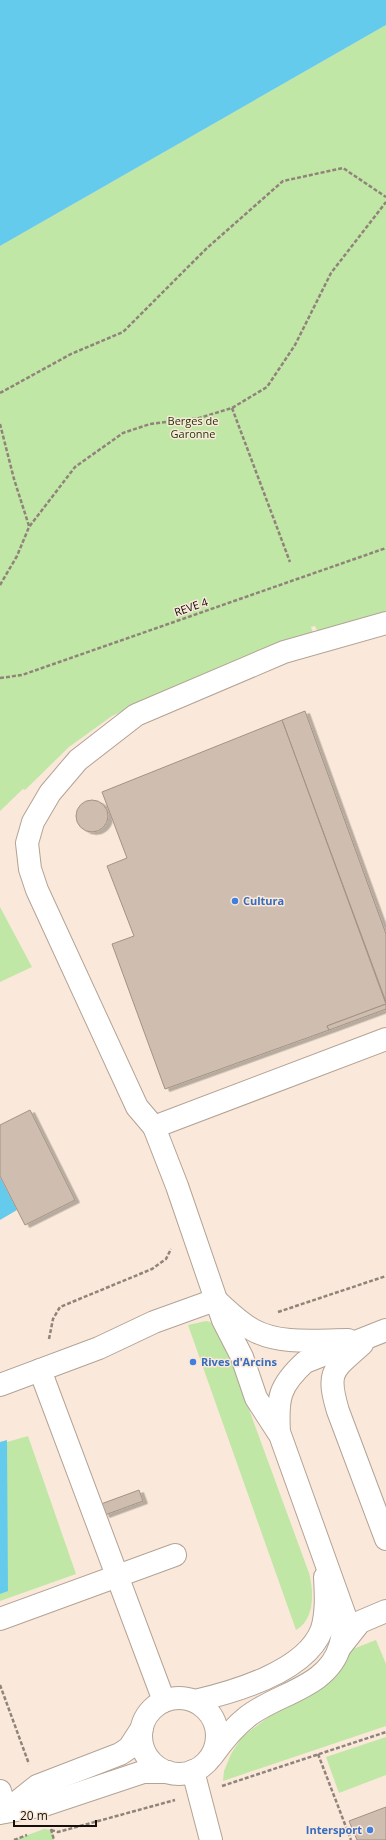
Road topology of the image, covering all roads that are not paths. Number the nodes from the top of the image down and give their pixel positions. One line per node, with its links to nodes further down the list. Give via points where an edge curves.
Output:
1 (386, 623): 3 (street, via 284,652 136,715 78,760 50,793 33,822 27,843 30,870 37,890 137,1107)
2 (386, 1039): 3 (street)
3 (154, 1127): 4 (street)
4 (216, 1300): 5 (street, via 254,1331 277,1338 304,1340); 6 (street, via 154,1322 99,1348); 8 (street, via 222,1320 242,1357 256,1398)
5 (372, 1335): 8 (street, via 305,1362 294,1372 284,1386 277,1407); 9 (street, via 337,1367 332,1378 332,1391)
6 (40, 1370): 7 (street); 12 (street)
7 (0, 1385)
8 (279, 1432): 11 (street)
9 (386, 1540)
10 (174, 1555): 12 (street)
11 (325, 1558): 15 (street, via 345,1616); 17 (street, via 326,1611 322,1630 303,1656 261,1680)
12 (117, 1575): 14 (street); 16 (street)
13 (386, 1611): 15 (street, via 360,1622)
14 (0, 1619)
15 (340, 1647): 19 (street, via 332,1663 317,1678 247,1716 230,1732)
16 (164, 1701): 17 (street, via 175,1698); 18 (street, via 146,1717)
17 (195, 1702): 19 (street, via 206,1709 217,1731)
18 (142, 1728): 21 (street, via 142,1740 147,1755 158,1767); 22 (street, via 129,1748 120,1754 37,1786)
19 (212, 1756): 20 (street)
20 (193, 1771): 21 (street); 23 (street)
21 (168, 1772): 22 (street, via 143,1772 44,1805)
22 (2, 1805)
23 (211, 1840)

